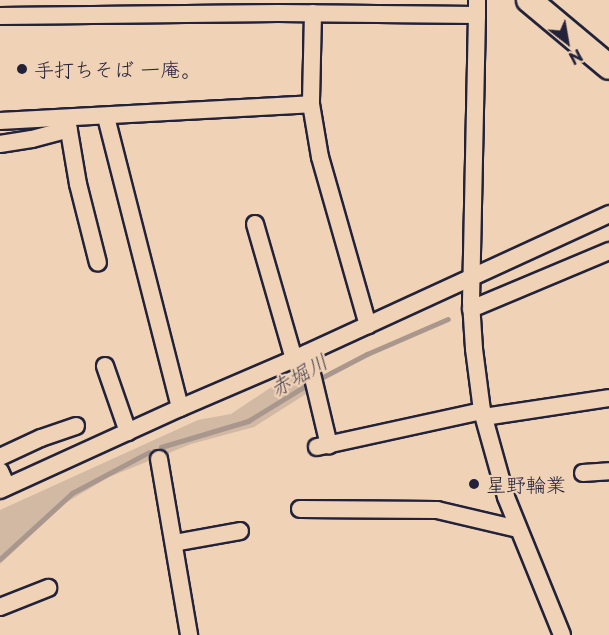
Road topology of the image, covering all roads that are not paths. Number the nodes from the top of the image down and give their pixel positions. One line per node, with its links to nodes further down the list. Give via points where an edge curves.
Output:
1 (529, 0): 6 (highway)
2 (110, 7): 4 (street); 5 (street)
3 (477, 8): 4 (street); 16 (street)
4 (313, 13): 7 (street)
5 (0, 16)
6 (609, 67)
7 (311, 104): 8 (street); 18 (street, via 320,157)
8 (106, 117): 10 (street); 22 (street)
9 (0, 121): 10 (street)
10 (68, 124): 11 (street, via 32,140); 15 (street)
11 (0, 144)
12 (609, 214): 16 (street)
13 (255, 224): 19 (street)
14 (609, 250): 17 (street)
15 (98, 263)
16 (472, 279): 17 (street); 18 (street)
17 (471, 309): 23 (street)
18 (368, 325): 19 (street)
19 (301, 356): 22 (street); 23 (street, via 323,446)
20 (105, 366): 25 (street)
21 (609, 398): 23 (street)
22 (180, 408): 25 (street)
23 (483, 414): 33 (street)
24 (76, 426): 26 (street)
25 (128, 432): 31 (street)
26 (0, 457)
27 (159, 459): 35 (street)
28 (0, 471): 31 (street)
29 (609, 471): 30 (street)
30 (584, 473)
31 (3, 489)
32 (300, 509): 33 (street, via 436,510)
33 (518, 529): 39 (street)
34 (240, 531): 35 (street)
35 (174, 543): 38 (street)
36 (48, 588): 37 (street)
37 (0, 607)
38 (189, 635)
39 (562, 635)

